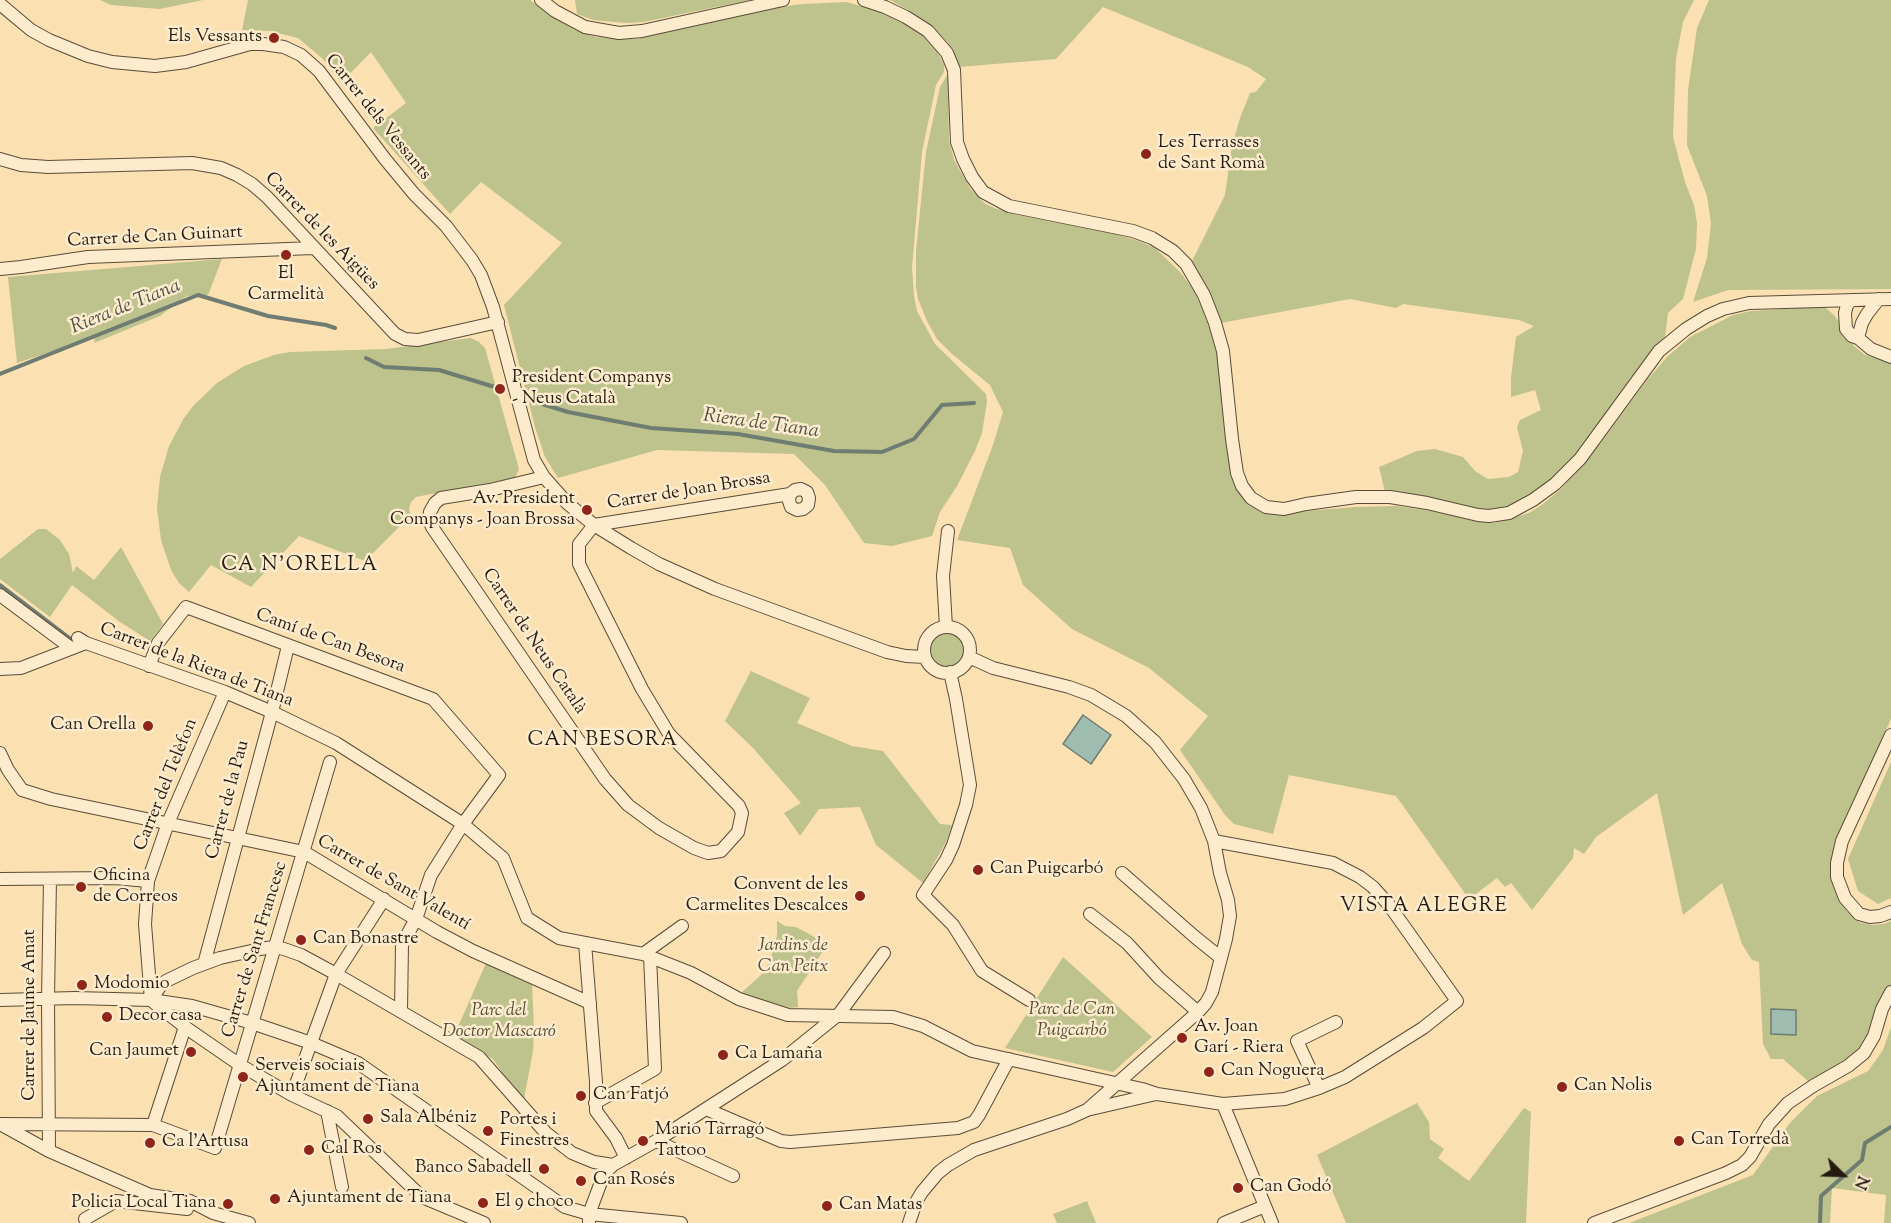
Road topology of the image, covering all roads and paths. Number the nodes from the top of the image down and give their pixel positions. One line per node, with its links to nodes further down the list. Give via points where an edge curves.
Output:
1 (541, 0): 2 (street, via 585,27 619,33)
2 (783, 0)
3 (864, 0): 10 (street, via 906,17 928,31 947,53 954,70 957,142 983,192 1009,206 1152,237 1186,264 1204,295 1223,351 1237,473 1251,498 1266,507 1284,509 1356,497 1390,497 1478,515 1509,513 1555,484 1580,459 1659,351 1686,329 1723,309 1749,303)
4 (0, 4): 12 (street, Carrer dels Vessants, via 49,40 112,62 155,66 263,44 301,55 319,71 385,159 460,242 481,275)
5 (0, 159): 6 (street, Carrer de les Aigües, via 48,167 192,163 221,168 252,184)
6 (314, 248): 7 (street, Carrer de Can Guinart, via 88,257); 12 (street, Carrer de les Aigües, via 381,321 405,339 418,340)
7 (0, 269)
8 (1885, 299): 9 (street); 13 (street, via 1867,314)
9 (1852, 300): 10 (street); 11 (street); 13 (street)
10 (1820, 301): 11 (street)
11 (1844, 321): 13 (street, via 1846,329)
12 (498, 322): 15 (street, Carrer dels Vessants, via 529,444)
13 (1858, 338): 14 (street, via 1871,349)
14 (1891, 357)
15 (544, 477): 17 (street, Carrer dels Vessants); 17 (street, Carrer de Neus Català, via 441,498 429,520 605,779 628,805 659,828 708,854 721,851 738,832 742,813 669,734 642,689 579,564 579,544)
16 (790, 494): 17 (street, Carrer de Joan Brossa)
17 (594, 525): 23 (street, Carrer dels Vessants, via 659,564 715,588 886,652)
18 (948, 531): 20 (street, via 944,576)
19 (0, 595): 21 (street, Carrer de la Riera de Tiana)
20 (946, 627): 23 (street, via 927,638); 24 (street, via 965,636)
21 (78, 643): 25 (street, Carrer de la Riera de Tiana); 26 (street, via 21,668)
22 (288, 646): 25 (street, Camí de Can Besora, via 186,607 158,643); 29 (street, Carrer de la Pau); 34 (street, Camí de Can Besora, via 433,699 499,775)
23 (925, 657): 27 (street, via 935,669)
24 (969, 657): 27 (street, via 964,665); 36 (street, via 993,668 1091,695 1126,716 1155,742 1184,779)
25 (149, 666): 28 (street, Carrer de la Riera de Tiana)
26 (0, 669)
27 (950, 672): 58 (street, via 970,784 954,844 923,895 953,925 982,971)
28 (225, 692): 29 (street, Carrer de la Riera de Tiana); 33 (street, Carrer del Telèfon)
29 (272, 712): 34 (street, Carrer de la Riera de Tiana, via 336,744); 35 (street, Carrer de la Pau)
30 (1891, 735): 43 (street, via 1842,841 1838,863 1845,898 1859,914 1870,917)
31 (0, 753): 33 (street, Carrer de Sant Valentí, via 22,790)
32 (330, 762): 37 (street, Carrer de Sant Francesc)
33 (168, 823): 35 (street, Carrer de Sant Valentí); 41 (street, Carrer del Telèfon)
34 (463, 824): 45 (street, via 431,875); 47 (street, Carrer de la Riera de Tiana, via 503,858 527,918 559,938)
35 (238, 837): 37 (street, Carrer de Sant Valentí); 52 (street, Carrer de la Pau)
36 (1214, 841): 51 (street, via 1230,916); 70 (street, Carrer de la Riera de Tiana, via 1326,861 1360,877 1389,905 1457,1001 1403,1041 1345,1077)
37 (304, 852): 42 (street, Carrer de Sant Valentí); 48 (street, Carrer de Sant Francesc)
38 (1122, 873): 51 (street)
39 (0, 879): 40 (street)
40 (50, 879): 41 (street); 55 (street, Carrer de Jaume Amat)
41 (148, 881): 57 (street, Carrer del Telèfon, via 145,924)
42 (384, 899): 45 (street, Carrer de Sant Valentí); 53 (street)
43 (1891, 912)
44 (1090, 914): 61 (street, via 1127,943)
45 (416, 919): 59 (street, Carrer de Sant Valentí, via 473,951); 60 (street, via 402,944)
46 (682, 926): 50 (street)
47 (585, 943): 50 (street, Carrer de la Riera de Tiana); 59 (street)
48 (274, 947): 52 (street); 53 (street, via 301,955); 64 (street, Carrer de Sant Francesc)
49 (884, 953): 62 (street)
50 (647, 955): 62 (street, Carrer de la Riera de Tiana, via 763,1008 788,1015); 73 (street, via 655,1069)
51 (1221, 958): 61 (street, via 1212,992)
52 (204, 964): 57 (street, via 166,981)
53 (336, 974): 60 (street); 66 (street)
54 (1891, 992): 97 (street, via 1864,1053 1788,1103 1742,1165)
55 (48, 999): 56 (street); 57 (street); 78 (street, Carrer de Jaume Amat)
56 (0, 1000)
57 (151, 1000): 64 (street, via 192,1006); 65 (street)
58 (1029, 1000)
59 (590, 1003): 73 (street)
60 (401, 1011): 84 (street, via 479,1057 546,1133 572,1153)
61 (1198, 1012): 69 (street)
62 (839, 1014): 67 (street, Carrer de la Riera de Tiana, via 893,1017 923,1026 972,1051); 75 (street, via 782,1060)
63 (1336, 1022): 70 (street, via 1297,1041)
64 (252, 1023): 66 (street); 68 (street, Carrer de Sant Francesc)
65 (185, 1027): 68 (street); 80 (street)
66 (311, 1043): 72 (street); 90 (street, via 358,1063 565,1207)
67 (1009, 1059): 69 (street, Carrer de la Riera de Tiana); 75 (street, via 974,1122 958,1128 790,1142)
68 (240, 1065): 72 (street); 80 (street, Carrer de Sant Francesc, via 215,1148)
69 (1118, 1083): 71 (street, Carrer de la Riera de Tiana); 76 (street)
70 (1319, 1088): 74 (street, Carrer de la Riera de Tiana, via 1285,1100)
71 (1157, 1094): 74 (street, Carrer de la Riera de Tiana); 76 (street)
72 (292, 1095): 77 (street)
73 (596, 1103): 83 (street, via 596,1111)
74 (1223, 1104): 88 (street)
75 (706, 1109): 81 (street)
76 (1088, 1110): 94 (street, via 961,1156 928,1183)
77 (327, 1111): 86 (street); 92 (street, via 337,1116 422,1197)
78 (50, 1123): 79 (street); 80 (street); 82 (street, Carrer de Jaume Amat)
79 (0, 1124): 82 (street)
80 (153, 1125)
81 (656, 1141): 83 (street); 85 (street)
82 (49, 1150): 87 (street, via 150,1195)
83 (626, 1158): 84 (street)
84 (613, 1165): 90 (street, via 604,1174)
85 (733, 1176)
86 (342, 1187)
87 (198, 1205): 89 (street, via 194,1209 116,1201); 91 (street)
88 (1265, 1206): 95 (street); 96 (street)
89 (85, 1219)
90 (589, 1219): 93 (street)
91 (249, 1223)
92 (484, 1223)
93 (681, 1223)
94 (909, 1223)
95 (1224, 1223)
96 (1272, 1223)
97 (1594, 1223)

